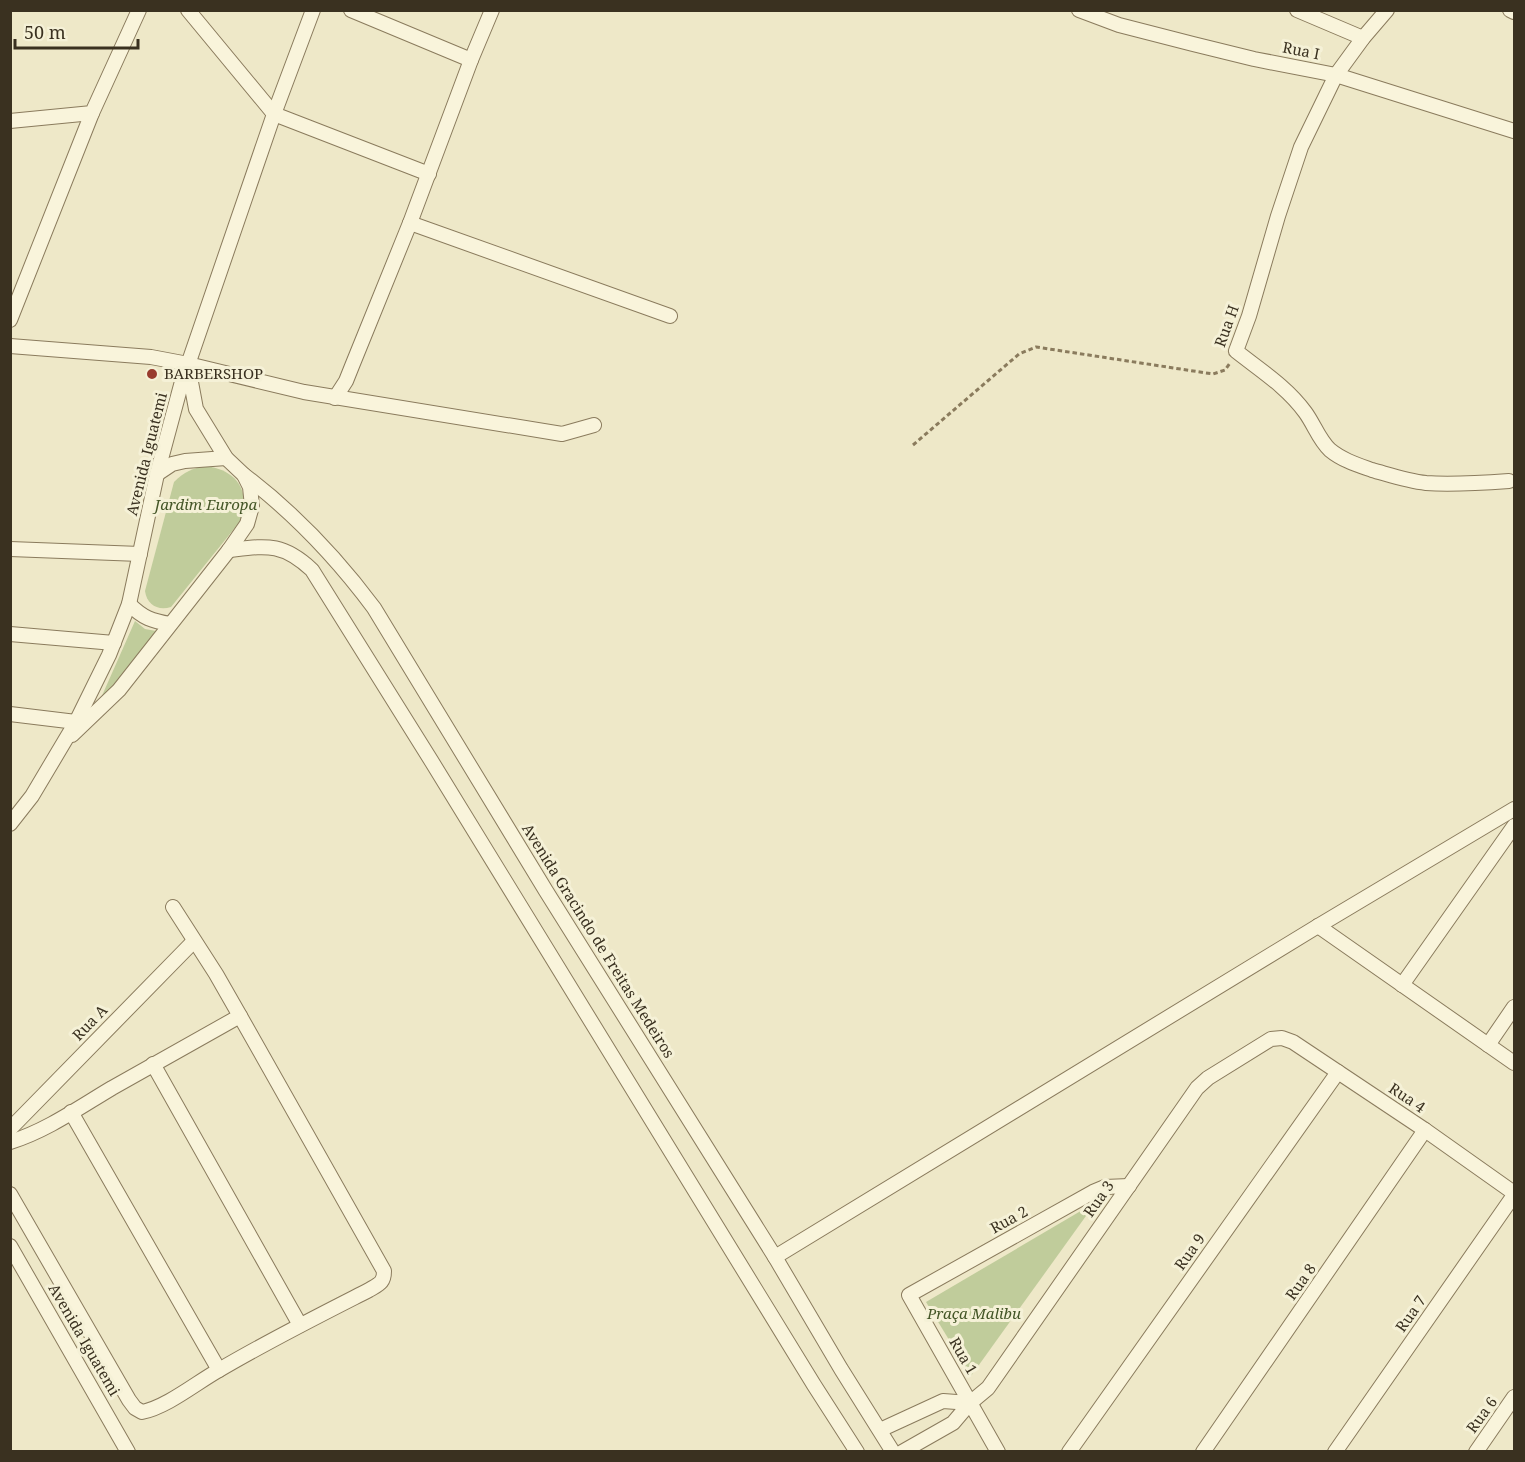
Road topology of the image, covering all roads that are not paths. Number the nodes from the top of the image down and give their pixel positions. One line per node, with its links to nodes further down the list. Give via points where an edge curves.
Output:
1 (139, 10): 14 (street)
2 (188, 10): 15 (street)
3 (313, 10): 15 (street, Avenida Iguatemi)
4 (351, 10): 12 (street)
5 (492, 10): 12 (street)
6 (1078, 10): 13 (street, Rua I, via 1193,44)
7 (1297, 10): 11 (street, Rua I)
8 (1387, 10): 11 (street, Rua H)
9 (1510, 10): 10 (street)
10 (1515, 12)
11 (1363, 38): 13 (street, Rua H)
12 (471, 60): 18 (street)
13 (1336, 75): 17 (street, Rua I); 29 (street, Rua H, via 1301,147 1236,351 1297,401 1330,450 1356,465 1426,483)
14 (92, 113): 16 (street); 21 (street)
15 (274, 114): 18 (street); 23 (street, Avenida Iguatemi)
16 (10, 121)
17 (1515, 131)
18 (429, 174): 19 (street)
19 (410, 223): 20 (street); 24 (street, via 346,381)
20 (670, 316)
21 (10, 320)
22 (10, 346): 23 (street, via 151,357)
23 (188, 364): 24 (street); 26 (street, Avenida Gracindo de Freitas Medeiros, via 196,409); 27 (street, Avenida Iguatemi)
24 (335, 398): 25 (street, via 562,434)
25 (594, 425)
26 (226, 458): 27 (street, via 172,464); 28 (street, Avenida Gracindo de Freitas Medeiros)
27 (157, 474): 32 (street, Avenida Iguatemi)
28 (244, 475): 31 (street, via 252,506 247,524); 63 (street, Avenida Gracindo de Freitas Medeiros, via 316,538 374,608)
29 (1509, 481)
30 (10, 549): 32 (street)
31 (229, 550): 34 (street); 71 (street, via 270,547 293,555 312,570)
32 (140, 554): 33 (street, Avenida Iguatemi)
33 (129, 604): 34 (street, via 154,622); 36 (street, Avenida Iguatemi)
34 (170, 624): 39 (street, via 119,690)
35 (10, 634): 36 (street)
36 (114, 643): 38 (street, Avenida Iguatemi)
37 (10, 714): 38 (street)
38 (76, 722): 39 (street, Avenida Iguatemi)
39 (62, 745): 40 (street, Avenida Iguatemi, via 32,796)
40 (17, 807): 42 (street, Avenida Iguatemi)
41 (1515, 809): 45 (street)
42 (10, 824)
43 (1515, 826): 47 (street)
44 (173, 907): 46 (street)
45 (1318, 926): 47 (street); 63 (street)
46 (194, 941): 49 (street); 56 (street, Rua A)
47 (1402, 985): 51 (street)
48 (1515, 1006): 51 (street)
49 (240, 1016): 53 (street); 65 (street, via 384,1271 380,1284)
50 (1277, 1038): 54 (street, Rua 4, via 1293,1041); 59 (street, Rua 3, via 1266,1041 1201,1084)
51 (1488, 1045): 52 (street)
52 (1515, 1063)
53 (153, 1064): 55 (street); 65 (street)
54 (1338, 1072): 57 (street, Rua 4); 75 (street, Rua 9)
55 (71, 1112): 58 (street); 66 (street)
56 (10, 1129)
57 (1425, 1131): 61 (street, Rua 4); 76 (street, Rua 8)
58 (10, 1142)
59 (1129, 1186): 64 (street, Rua 2, via 1093,1192); 68 (street, Rua 3, via 988,1388)
60 (10, 1194): 66 (street, via 135,1408 142,1412 158,1407)
61 (1515, 1194): 77 (street, Rua 7)
62 (10, 1246): 70 (street, Avenida Iguatemi)
63 (775, 1257): 69 (street, Avenida Gracindo de Freitas Medeiros)
64 (909, 1295): 68 (street, Rua 1)
65 (300, 1324): 66 (street)
66 (219, 1370)
67 (1515, 1397): 78 (street, Rua 6)
68 (970, 1403): 69 (street, via 943,1401); 73 (street, Rua 3, via 953,1423); 74 (street, Rua 1)
69 (880, 1430): 72 (street, Avenida Gracindo de Freitas Medeiros)
70 (128, 1452)
71 (857, 1452)
72 (893, 1452)
73 (902, 1452)
74 (998, 1452)
75 (1069, 1452)
76 (1203, 1452)
77 (1335, 1452)
78 (1476, 1452)

